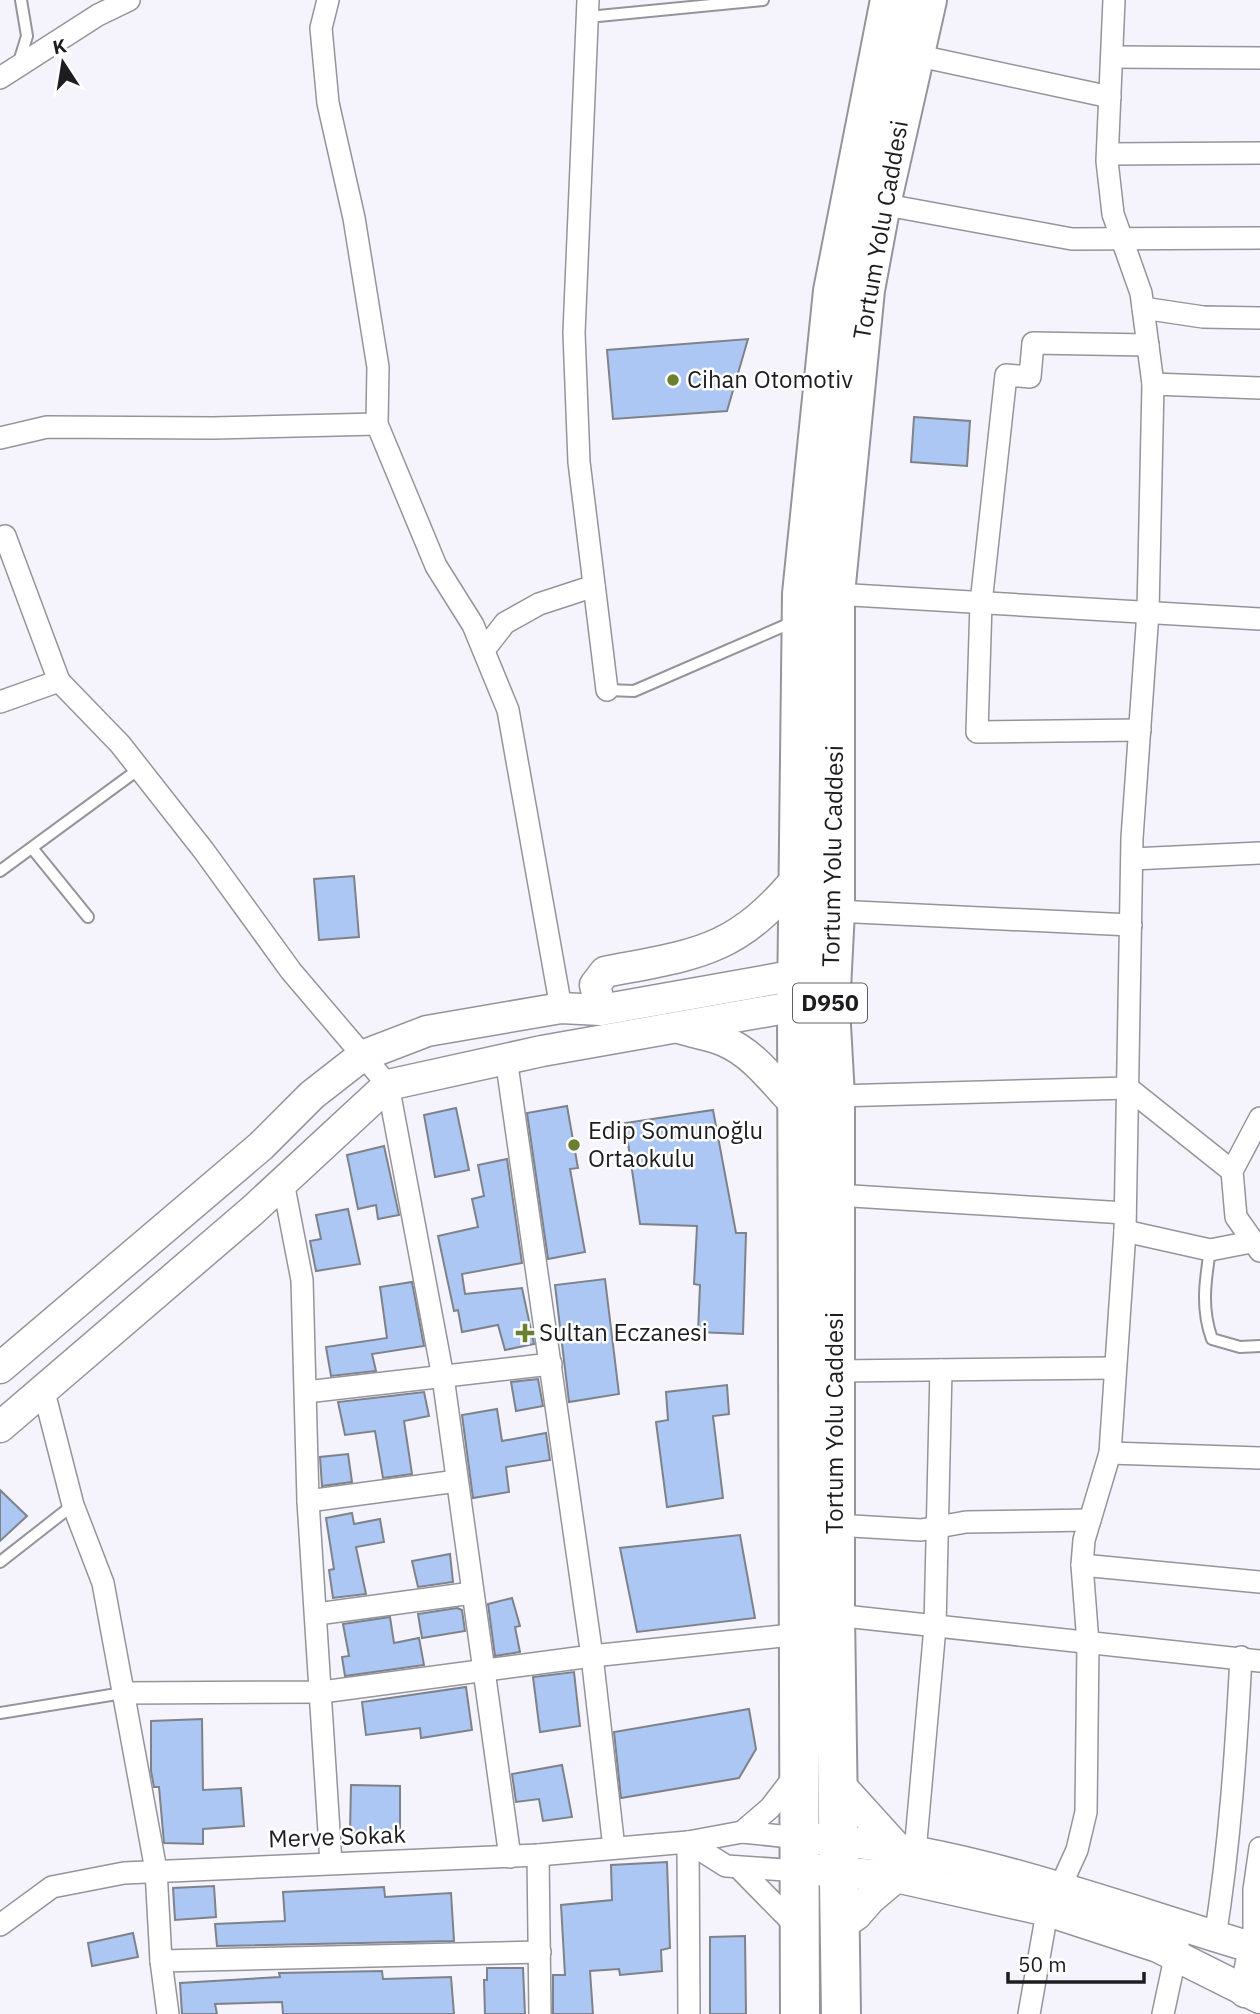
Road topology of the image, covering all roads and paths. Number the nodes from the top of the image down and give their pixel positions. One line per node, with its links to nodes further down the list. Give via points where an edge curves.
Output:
1 (21, 0): 12 (lane, via 27,36)
2 (129, 0): 12 (street)
3 (328, 0): 24 (street, via 321,28 328,103 354,218 378,367)
4 (763, 0): 8 (lane)
5 (890, 0): 31 (highway, Tortum Yolu Caddesi / D950, via 833,291)
6 (926, 0): 9 (highway, Tortum Yolu Caddesi / D950)
7 (1114, 0): 10 (street)
8 (588, 8): 27 (street, via 574,333 579,462)
9 (915, 55): 13 (street); 16 (highway, Tortum Yolu Caddesi / D950)
10 (1112, 57): 11 (street); 13 (street)
11 (1260, 58)
12 (9, 73)
13 (1110, 97): 15 (street)
14 (1260, 153): 15 (street)
15 (1108, 154): 18 (street, via 1113,215)
16 (881, 204): 18 (street, via 1072,239); 28 (highway, Tortum Yolu Caddesi / D950, via 865,290)
17 (1260, 238): 18 (street)
18 (1122, 239): 19 (street)
19 (1143, 308): 20 (street, via 1203,317); 21 (street)
20 (1260, 318)
21 (1148, 345): 22 (street); 29 (street, via 1033,343 1030,377 1006,375)
22 (1153, 384): 23 (street); 30 (street)
23 (1260, 388)
24 (377, 424): 25 (street, via 47,426); 33 (street, via 436,565)
25 (0, 438)
26 (2, 532): 34 (street)
27 (594, 586): 33 (street, via 539,604 505,623); 35 (street)
28 (835, 594): 29 (street); 44 (highway, Tortum Yolu Caddesi / D950)
29 (981, 603): 30 (street); 37 (street, via 977,733)
30 (1148, 612): 32 (street); 37 (street)
31 (802, 618): 35 (lane, via 634,691); 43 (highway, Tortum Yolu Caddesi / D950)
32 (1260, 619)
33 (484, 650): 49 (street, via 516,740)
34 (59, 681): 36 (street); 38 (street)
35 (607, 690)
36 (0, 702)
37 (1140, 730): 41 (street)
38 (139, 769): 39 (lane); 51 (street, via 291,971)
39 (32, 848): 42 (lane); 45 (lane)
40 (1260, 853): 41 (street)
41 (1132, 859): 46 (street)
42 (0, 871)
43 (798, 877): 47 (highway, Tortum Yolu Caddesi / D950); 48 (main road, via 747,929 704,953 605,972 595,985)
44 (835, 911): 46 (street); 47 (highway, Tortum Yolu Caddesi / D950)
45 (88, 917)
46 (1131, 925): 54 (street)
47 (814, 991): 48 (main road); 50 (main road); 55 (highway, Tortum Yolu Caddesi / D950); 56 (highway, Tortum Yolu Caddesi / D950)
48 (601, 1010): 49 (main road)
49 (565, 1027): 50 (main road); 51 (main road, via 427,1031); 52 (main road)
50 (675, 1027): 56 (main road, via 732,1046 756,1062)
51 (362, 1056): 53 (street); 66 (main road)
52 (506, 1058): 53 (main road); 65 (street)
53 (388, 1085): 59 (main road); 70 (street)
54 (1128, 1088): 55 (street); 58 (street); 61 (street)
55 (835, 1096): 60 (highway, Tortum Yolu Caddesi / D950)
56 (798, 1107): 89 (highway, Tortum Yolu Caddesi / D950)
57 (1260, 1118): 58 (street)
58 (1232, 1171): 62 (street, via 1236,1217)
59 (284, 1182): 71 (main road); 72 (street, via 302,1280)
60 (836, 1195): 61 (street); 69 (highway, Tortum Yolu Caddesi / D950)
61 (1125, 1222): 63 (street); 67 (street)
62 (1256, 1247): 63 (street)
63 (1210, 1250): 64 (lane, via 1204,1318 1212,1339 1240,1347)
64 (1260, 1346)
65 (551, 1364): 70 (street); 91 (street)
66 (0, 1368)
67 (1115, 1368): 68 (street); 74 (street)
68 (941, 1370): 69 (street); 81 (street)
69 (836, 1371): 80 (highway, Tortum Yolu Caddesi / D950)
70 (443, 1377): 72 (street); 76 (street)
71 (44, 1392): 73 (main road); 78 (street)
72 (306, 1392): 77 (street)
73 (0, 1427)
74 (1110, 1453): 75 (street); 79 (street)
75 (1260, 1458)
76 (457, 1481): 77 (street); 85 (street)
77 (308, 1501): 86 (street)
78 (72, 1505): 82 (lane); 95 (street, via 103,1583)
79 (1090, 1520): 81 (street, via 966,1522); 83 (street)
80 (835, 1525): 81 (street); 87 (highway, Tortum Yolu Caddesi / D950)
81 (939, 1527): 88 (street)
82 (0, 1562)
83 (1082, 1565): 84 (street); 90 (street)
84 (1260, 1582)
85 (472, 1593): 86 (street); 93 (street)
86 (317, 1614): 94 (street)
87 (835, 1615): 88 (street); 98 (highway, Tortum Yolu Caddesi / D950)
88 (935, 1627): 90 (street); 107 (street)
89 (801, 1634): 91 (street); 97 (highway, Tortum Yolu Caddesi / D950)
90 (1088, 1643): 92 (street); 111 (street, via 1086,1812 1077,1850)
91 (592, 1656): 93 (street); 101 (street)
92 (1250, 1659): 115 (street)
93 (483, 1673): 94 (street); 106 (street)
94 (322, 1692): 95 (street); 108 (street)
95 (123, 1693): 96 (lane); 110 (street)
96 (0, 1713)
97 (799, 1772): 99 (street); 103 (highway, Tortum Yolu Caddesi / D950)
98 (839, 1784): 105 (highway, Tortum Yolu Caddesi / D950); 107 (main road)
99 (743, 1832): 100 (street, Merve Sokak); 103 (street, Merve Sokak)
100 (688, 1842): 101 (street, Merve Sokak); 109 (street, via 726,1866); 123 (street)
101 (614, 1848): 104 (street, Merve Sokak)
102 (1260, 1848): 117 (street)
103 (801, 1854): 105 (main road); 109 (street); 113 (highway, Tortum Yolu Caddesi / D950)
104 (538, 1855): 106 (street, Merve Sokak); 118 (street)
105 (839, 1855): 107 (main road); 114 (highway, Tortum Yolu Caddesi / D950)
106 (510, 1857): 108 (street, Merve Sokak)
107 (903, 1859): 111 (main road); 114 (main road, via 856,1915)
108 (331, 1863): 110 (street, Merve Sokak)
109 (738, 1867): 113 (street)
110 (156, 1870): 112 (street, Merve Sokak, via 52,1887); 119 (street)
111 (1053, 1900): 116 (main road); 126 (street)
112 (0, 1924)
113 (800, 1926): 124 (highway, Tortum Yolu Caddesi / D950)
114 (840, 1926): 125 (highway, Tortum Yolu Caddesi / D950)
115 (1215, 1937): 116 (main road); 117 (main road)
116 (1179, 1941): 120 (main road); 127 (street)
117 (1254, 1948): 120 (main road)
118 (540, 1952): 119 (street); 122 (street)
119 (161, 1961): 121 (street)
120 (1252, 1995)
121 (168, 2014)
122 (540, 2014)
123 (689, 2014)
124 (800, 2014)
125 (841, 2014)
126 (1029, 2014)
127 (1163, 2014)

